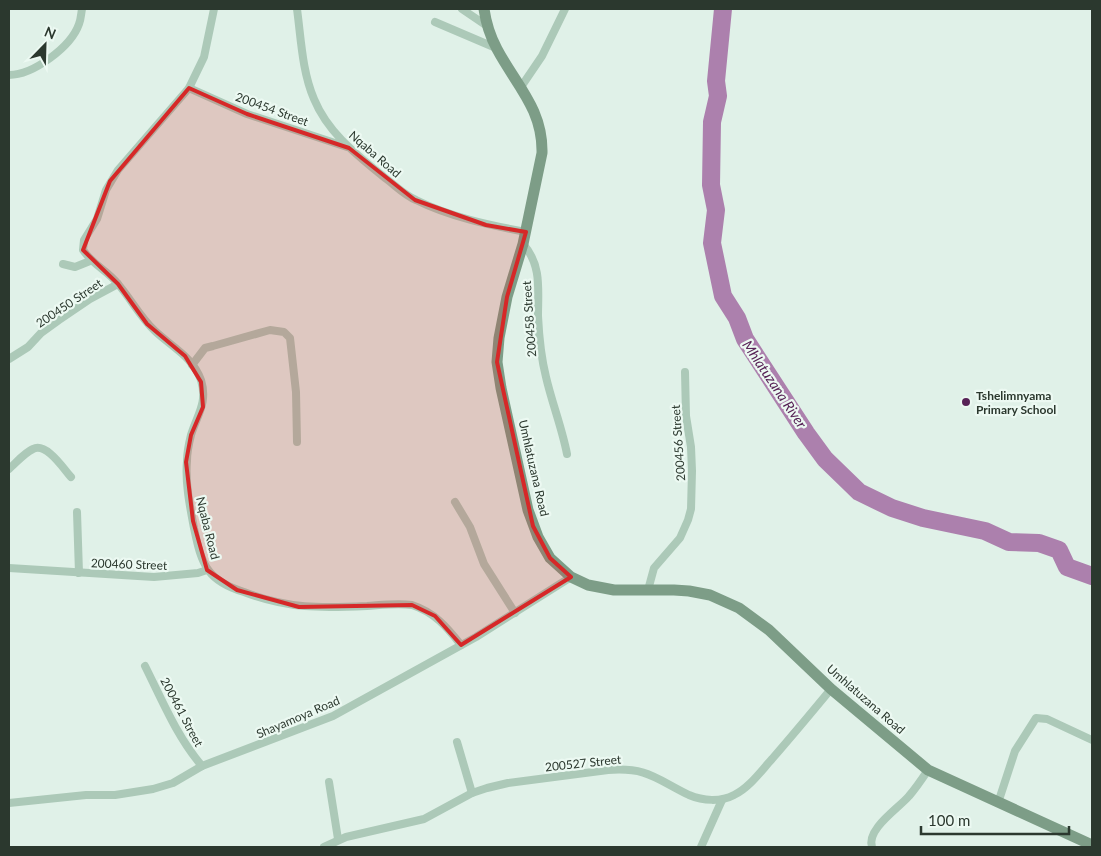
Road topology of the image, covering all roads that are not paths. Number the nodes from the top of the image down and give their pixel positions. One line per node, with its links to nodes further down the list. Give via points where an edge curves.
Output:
1 (82, 9): 10 (street, via 78,26 59,51 24,73)
2 (214, 9): 12 (street, via 204,56)
3 (297, 9): 13 (street, Nqaba Road, via 312,94 331,128)
4 (462, 9): 8 (street)
5 (484, 9): 8 (street, Umhlatuzana Road)
6 (565, 9): 11 (street, via 542,56)
7 (435, 22): 9 (street)
8 (487, 26): 9 (street, Umhlatuzana Road)
9 (496, 48): 11 (street, Umhlatuzana Road)
10 (9, 75)
11 (521, 87): 14 (street, Umhlatuzana Road, via 535,114 542,146)
12 (189, 88): 13 (street, 200454 Street, via 246,114); 15 (street, via 110,181 97,219 84,240 83,250)
13 (349, 148): 14 (street, Nqaba Road, via 415,200)
14 (525, 238): 22 (street, 200458 Street, via 537,271 540,345 545,376); 30 (street, Umhlatuzana Road, via 507,297 497,362 528,510 550,558)
15 (90, 261): 16 (street, via 75,267); 17 (street, Nqaba Road)
16 (63, 264)
17 (118, 284): 18 (street, 200450 Street, via 59,320); 19 (street, Nqaba Road, via 147,324)
18 (9, 359)
19 (192, 365): 21 (street, via 205,348 270,330 284,332 292,346); 28 (street, Nqaba Road, via 204,395 203,407 191,435 188,492 196,539)
20 (685, 372): 31 (street, 200456 Street, via 692,471 690,509 680,538 654,568)
21 (297, 442)
22 (567, 454)
23 (9, 469): 24 (street, via 33,448 41,448 48,451)
24 (71, 477)
25 (456, 502): 32 (street, via 484,564)
26 (77, 512): 29 (street, 200460 Street)
27 (9, 568): 29 (street, 200460 Street)
28 (207, 570): 29 (street, 200460 Street, via 154,577); 33 (street, Nqaba Road, via 237,590 264,600 299,607 420,607 443,623)
29 (79, 573)
30 (571, 577): 31 (street, Umhlatuzana Road, via 588,585 614,590); 32 (street, Shayamoya Road)
31 (648, 590): 35 (street, Umhlatuzana Road, via 703,594 739,608 769,630)
32 (515, 613): 33 (street, Shayamoya Road)
33 (461, 645): 38 (street, Shayamoya Road, via 333,716)
34 (145, 666): 38 (street, 200461 Street, via 176,728)
35 (831, 688): 39 (street, Umhlatuzana Road); 42 (street, via 755,778 741,792)
36 (1092, 740): 44 (street, via 1052,721 1039,717 1032,721 1012,758)
37 (457, 742): 41 (street)
38 (202, 766): 43 (street, Shayamoya Road, via 173,783 153,790)
39 (928, 770): 44 (street, Umhlatuzana Road); 49 (street, via 909,796 872,835)
40 (329, 782): 45 (street)
41 (472, 793): 42 (street, 200527 Street, via 508,783 620,769 655,776 691,796); 45 (street, 200527 Street, via 424,819)
42 (722, 800): 48 (street)
43 (9, 803)
44 (998, 803): 46 (street, Umhlatuzana Road)
45 (338, 839): 47 (street, 200527 Street)
46 (1092, 845)
47 (324, 847)
48 (701, 847)
49 (872, 847)

